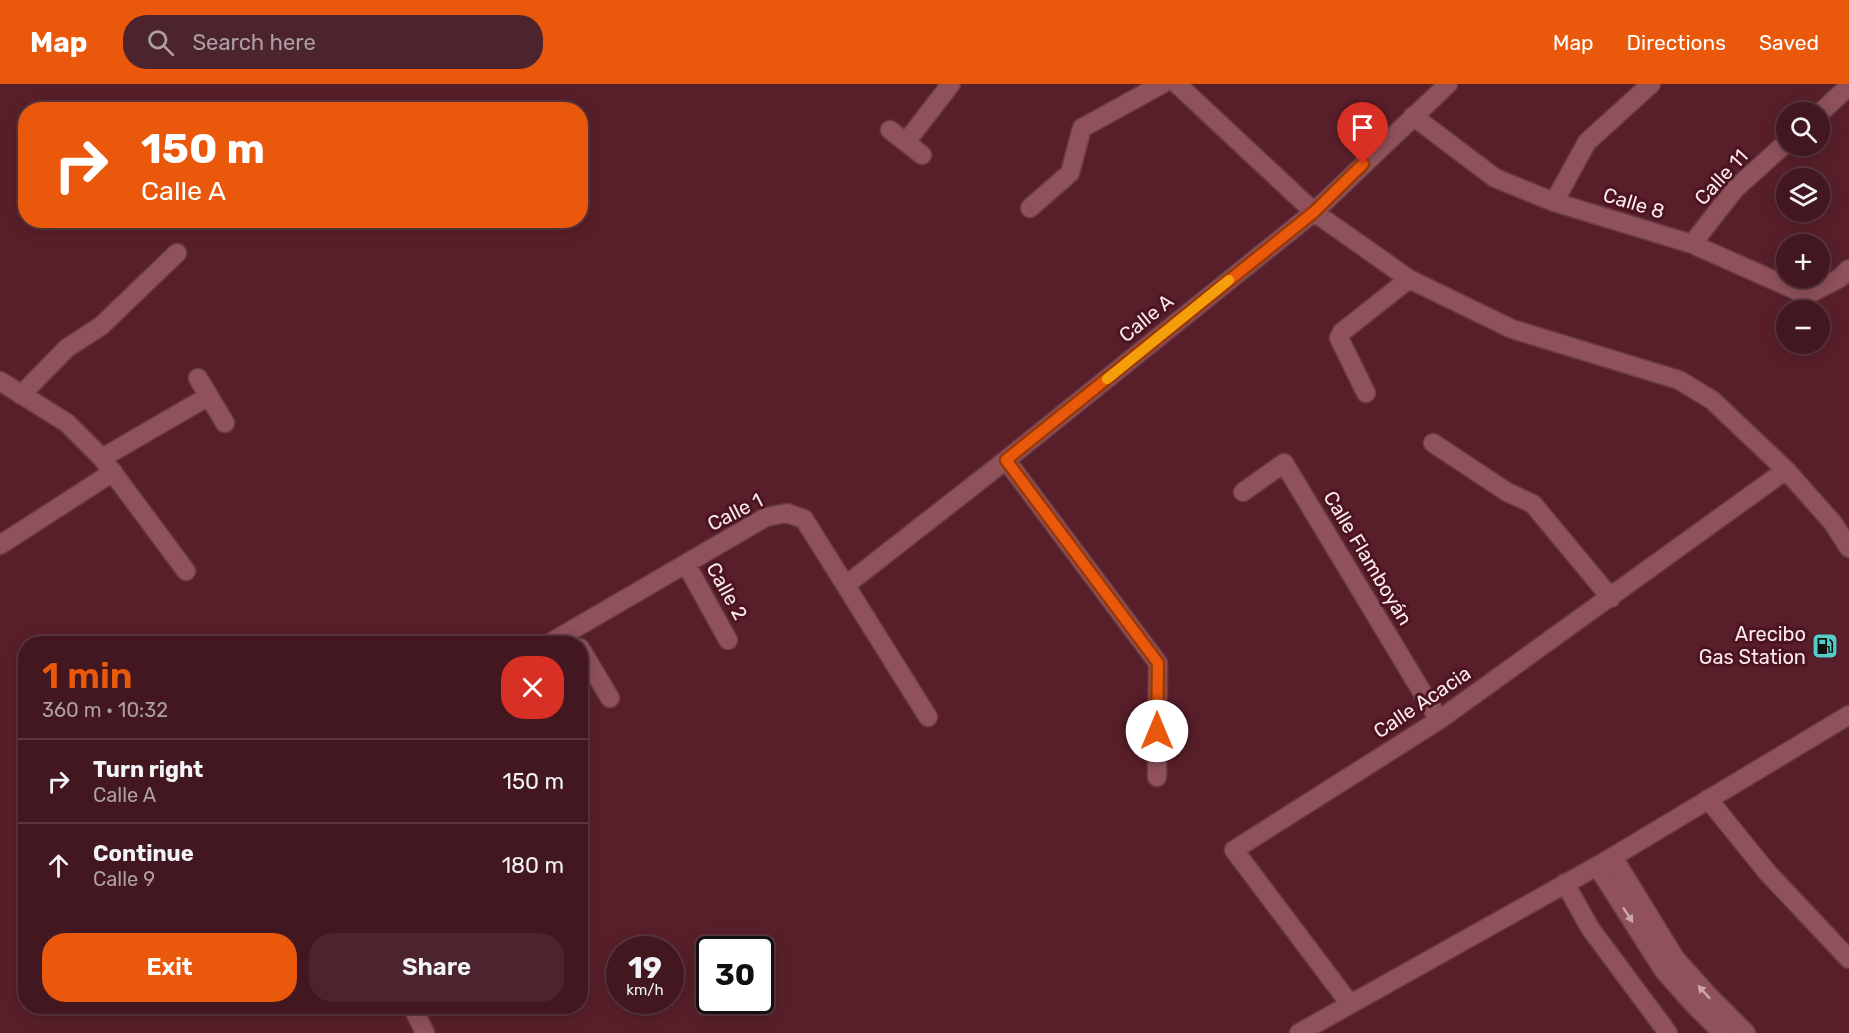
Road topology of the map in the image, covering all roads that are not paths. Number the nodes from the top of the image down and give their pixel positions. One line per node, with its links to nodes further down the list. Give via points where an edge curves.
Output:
1 (951, 84): 10 (street)
2 (1162, 84): 14 (street, via 1082,128 1070,173)
3 (1177, 84): 15 (street)
4 (1448, 84): 8 (street, Calle A)
5 (1651, 84): 13 (street, via 1587,142)
6 (1849, 86): 7 (street)
7 (1830, 104)
8 (1413, 116): 13 (street, Calle 8, via 1495,178); 15 (street, Calle A)
9 (890, 130): 10 (street)
10 (906, 142): 12 (street)
11 (1776, 152): 16 (street, Calle 11, via 1735,189)
12 (922, 155)
13 (1554, 202): 16 (street, Calle 8)
14 (1030, 208)
15 (1314, 212): 19 (street); 27 (street, Calle A)
16 (1692, 244): 18 (street, Calle 8, via 1807,295)
17 (177, 253): 23 (street, via 101,326 67,348)
18 (1849, 270)
19 (1409, 279): 22 (street, via 1342,332 1340,338); 29 (street, via 1512,329 1679,380 1712,400)
20 (198, 378): 24 (street)
21 (0, 381): 23 (street)
22 (1366, 393)
23 (21, 395): 28 (street, via 67,423)
24 (209, 396): 25 (street); 28 (street)
25 (225, 423)
26 (1433, 442): 36 (street, via 1507,492 1533,504)
27 (1006, 460): 35 (street, Calle A); 44 (street, via 1158,663)
28 (107, 465): 31 (street); 34 (street)
29 (1785, 470): 32 (street, via 1833,522); 36 (street, Calle Acacia)
30 (1243, 492): 43 (street, Calle Flamboyán, via 1284,463)
31 (0, 545)
32 (1849, 548)
33 (686, 564): 35 (street, Calle 1, via 766,517 787,513 804,519); 37 (street, Calle 1); 38 (street, Calle 2)
34 (186, 571)
35 (846, 585): 42 (street, Calle 1)
36 (1611, 598): 43 (street, Calle Acacia)
37 (576, 636)
38 (728, 640)
39 (588, 661): 40 (street)
40 (610, 698)
41 (1849, 715): 45 (street)
42 (928, 717)
43 (1439, 720): 50 (street, Calle Acacia, via 1234,850)
44 (1157, 777)
45 (1708, 800): 46 (street); 49 (street, via 1767,872)
46 (1613, 856): 47 (street); 56 (street, one-way to 46, via 1675,958)
47 (1597, 866): 48 (street); 55 (street, one-way to 55, via 1664,971)
48 (1565, 883): 50 (street); 54 (street, via 1590,928)
49 (1849, 959)
50 (1350, 1004): 53 (street)
51 (416, 1014): 52 (street)
52 (425, 1033)
53 (1299, 1033)
54 (1668, 1033)
55 (1723, 1033)
56 (1746, 1033)

